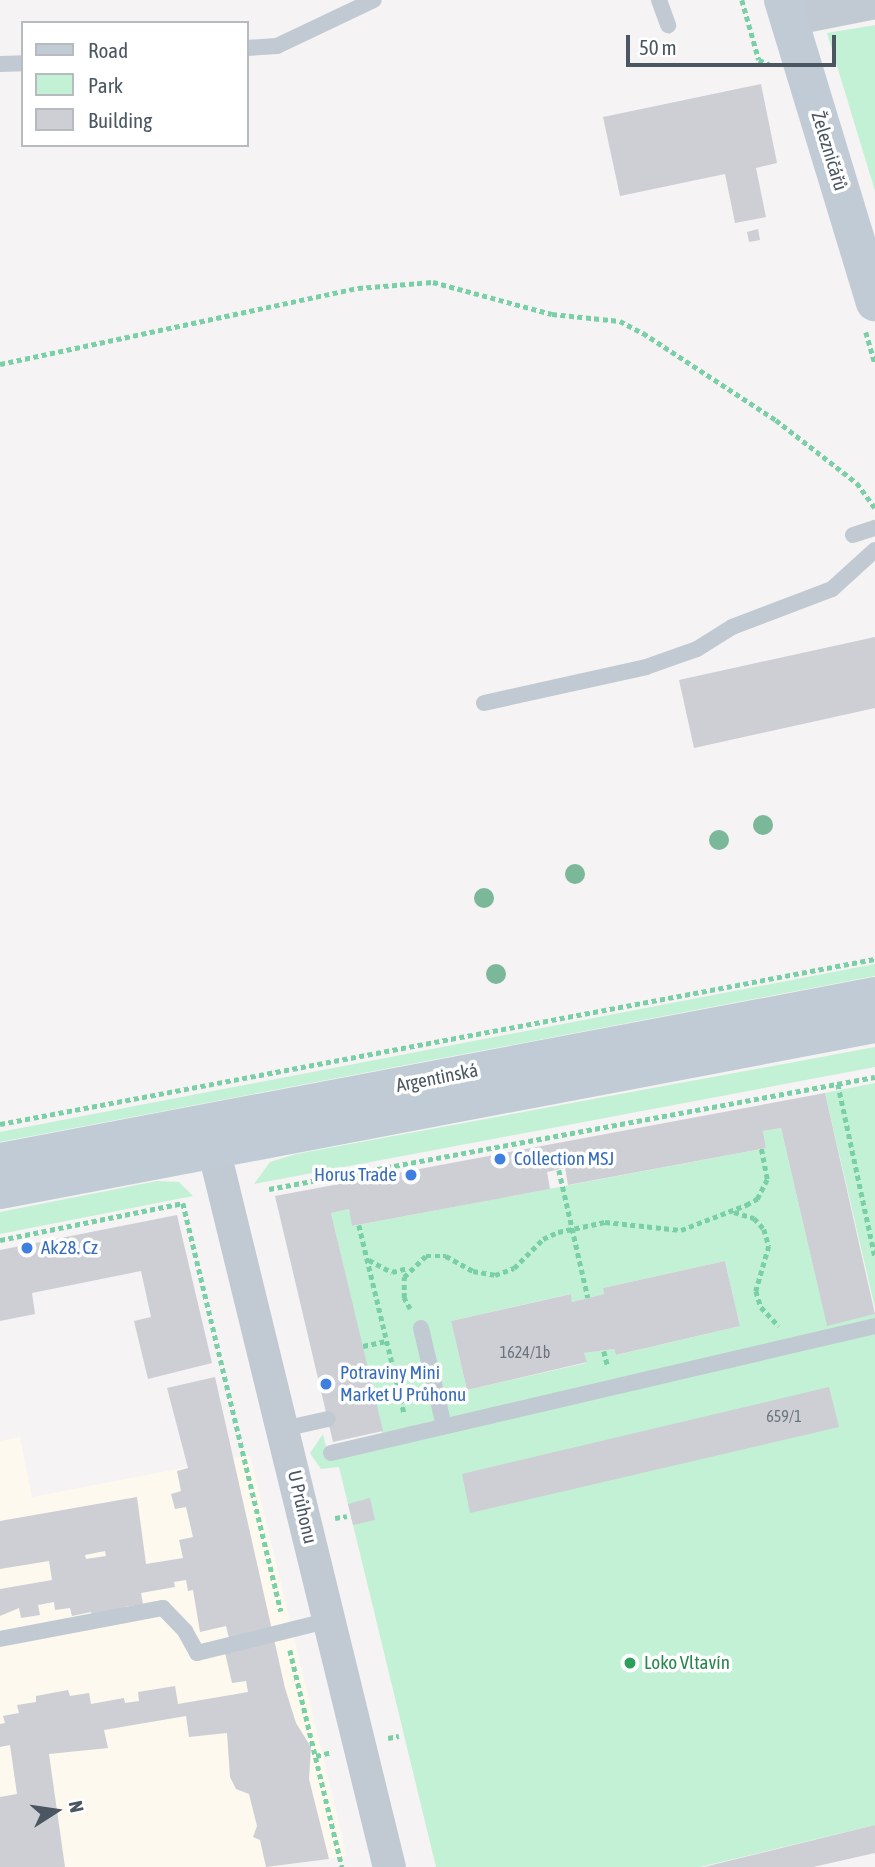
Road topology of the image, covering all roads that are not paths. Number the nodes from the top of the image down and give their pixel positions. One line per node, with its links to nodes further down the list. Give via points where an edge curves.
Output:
1 (374, 0): 6 (lane, via 277,46)
2 (659, 0): 5 (lane)
3 (875, 2): 4 (street)
4 (786, 9): 9 (main road, Železničářů)
5 (668, 25)
6 (248, 48)
7 (21, 63): 8 (lane)
8 (0, 64)
9 (872, 282)
10 (875, 528): 11 (lane)
11 (853, 535)
12 (875, 550): 13 (lane, via 832,589 733,627 697,649 646,667)
13 (484, 703)
14 (875, 996): 17 (main road, Argentinská)
15 (875, 1024): 16 (main road, Argentinská)
16 (213, 1148): 18 (main road, Argentinská); 23 (street, U Průhonu)
17 (0, 1162)
18 (0, 1190)
19 (875, 1326): 22 (lane)
20 (421, 1328): 22 (lane)
21 (328, 1419): 23 (lane)
22 (444, 1426): 24 (lane)
23 (283, 1429): 25 (street, U Průhonu)
24 (331, 1453)
25 (330, 1620): 26 (lane, via 197,1653 185,1631 163,1608); 27 (street, U Průhonu)
26 (0, 1639)
27 (388, 1867)

